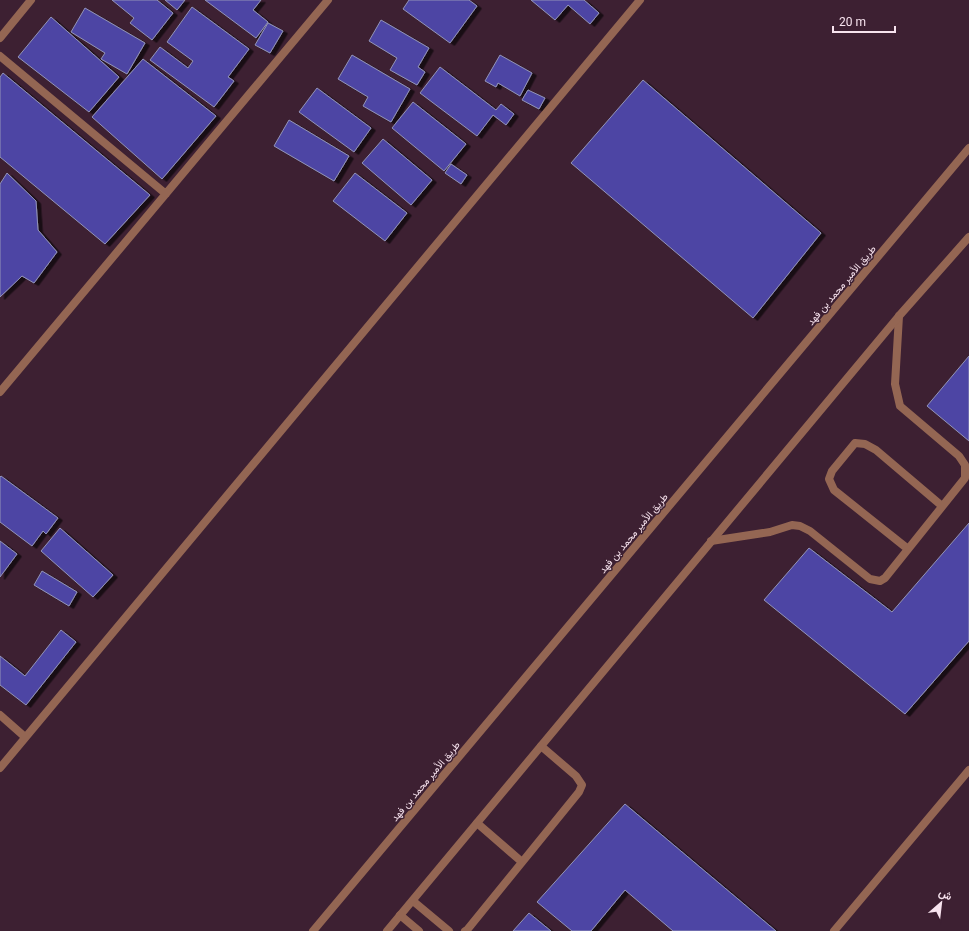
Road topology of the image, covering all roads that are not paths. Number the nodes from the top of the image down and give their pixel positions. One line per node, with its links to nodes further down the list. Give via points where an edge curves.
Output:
1 (31, 0): 4 (street)
2 (328, 0): 7 (street)
3 (640, 0): 15 (street)
4 (0, 38)
5 (0, 56): 7 (street)
6 (969, 148): 23 (street, طريق الأمير محمد بن فهد)
7 (166, 194): 10 (street)
8 (969, 237): 9 (street)
9 (899, 316): 11 (street, via 895,384 900,406 959,456 965,465 965,478); 12 (street)
10 (0, 392)
11 (942, 506): 13 (street); 13 (street, via 876,450 865,444 855,443 832,471 829,479 834,490)
12 (712, 541): 13 (street, via 770,532 792,525 800,526 810,531 870,579 880,581); 16 (street)
13 (908, 549)
14 (0, 715): 15 (street)
15 (25, 737): 17 (street)
16 (541, 746): 19 (street); 20 (street, via 576,776 582,785)
17 (0, 768)
18 (969, 770): 28 (street)
19 (477, 823): 20 (street); 21 (street)
20 (522, 862): 27 (street)
21 (413, 900): 22 (street); 26 (street)
22 (400, 915): 24 (street); 25 (street)
23 (313, 931)
24 (387, 931)
25 (419, 931)
26 (449, 931)
27 (465, 931)
28 (834, 931)

